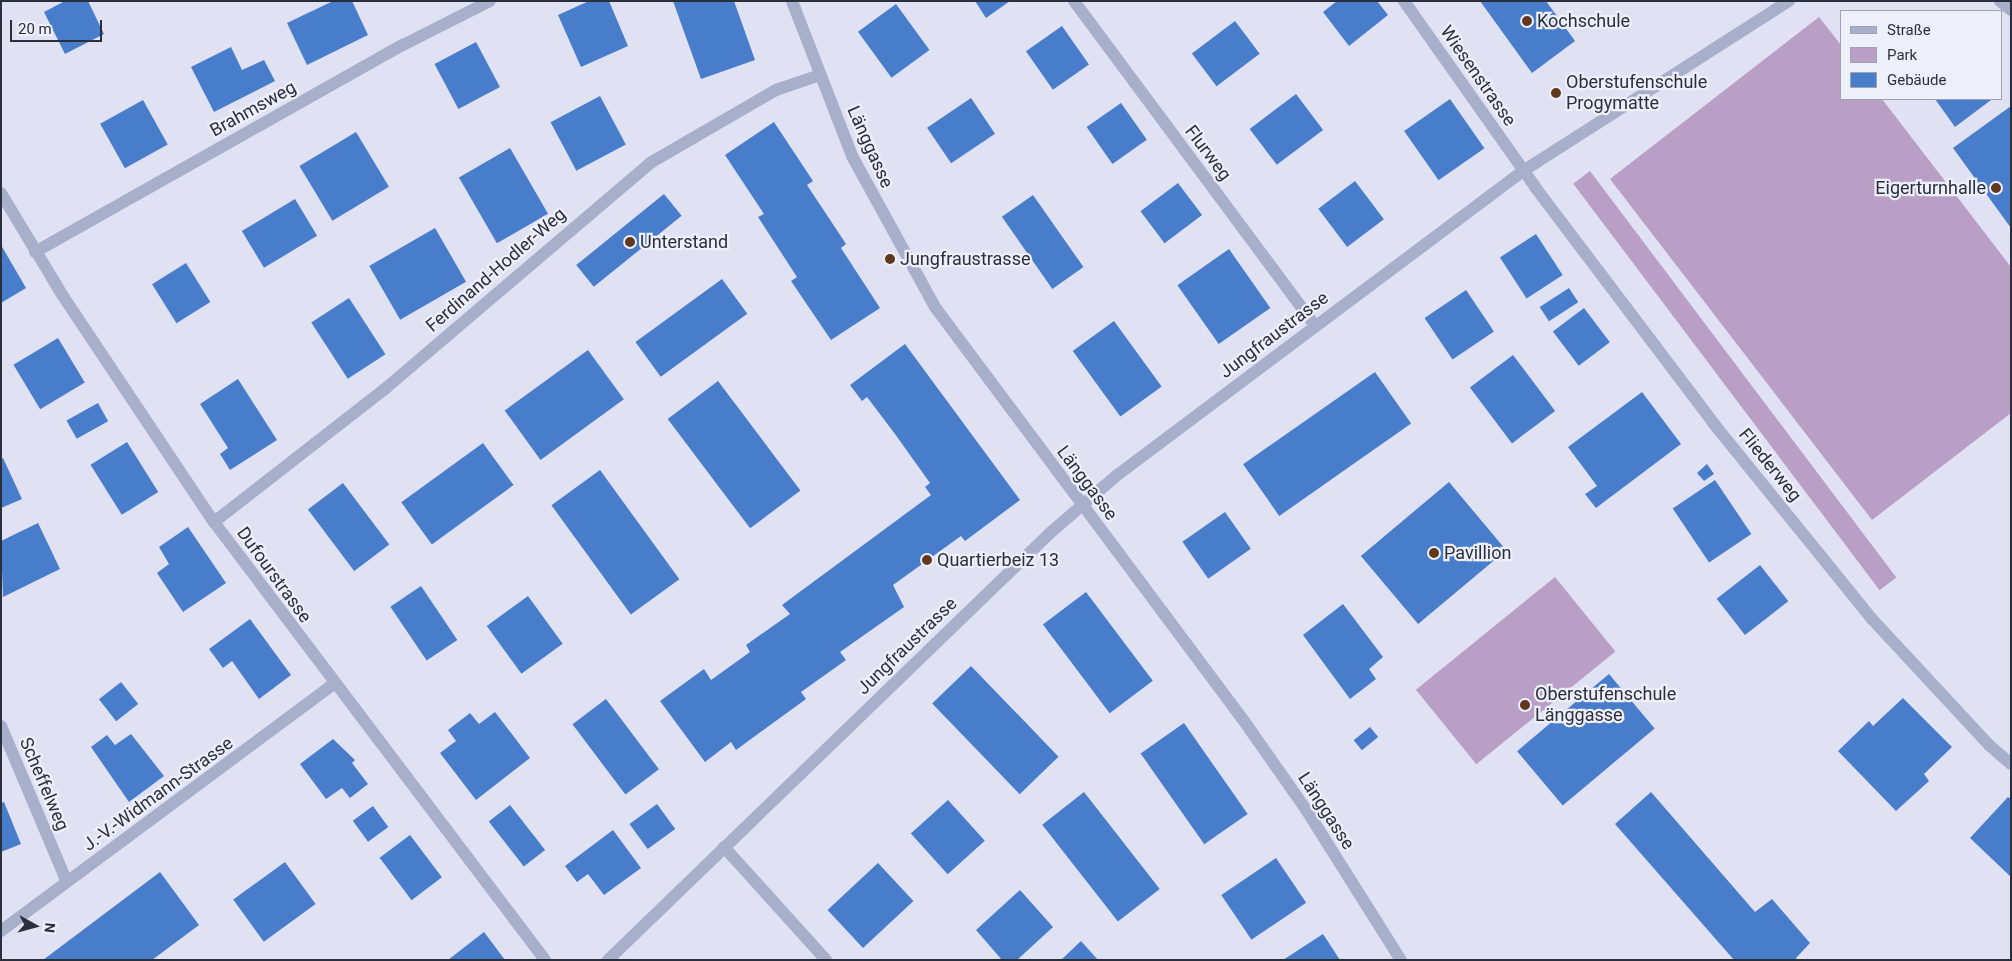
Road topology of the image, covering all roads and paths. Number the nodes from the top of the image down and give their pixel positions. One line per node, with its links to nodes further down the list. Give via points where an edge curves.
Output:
1 (490, 1): 11 (street, Brahmsweg, via 404,45)
2 (792, 1): 8 (street, Länggasse)
3 (1074, 1): 12 (street, Flurweg)
4 (1404, 1): 9 (street, Wiesenstrasse)
5 (1789, 1): 9 (street, Jungfraustrasse)
6 (2000, 1): 7 (street)
7 (2011, 10)
8 (820, 75): 13 (street, Länggasse, via 852,156 935,307); 14 (street, Ferdinand-Hodler-Weg, via 776,90 650,162 386,388)
9 (1523, 171): 12 (street, Jungfraustrasse); 17 (street, Fliederweg, via 1714,424 1856,601 1989,745)
10 (1, 193): 11 (street, Dufourstrasse)
11 (35, 252): 14 (street, Dufourstrasse)
12 (1315, 325): 13 (street, Jungfraustrasse)
13 (1082, 504): 18 (street, Jungfraustrasse); 24 (street, Länggasse, via 1307,811)
14 (214, 522): 15 (street, Dufourstrasse)
15 (334, 684): 19 (street, J.-V.-Widmann-Strasse); 21 (street, Dufourstrasse)
16 (1, 726): 19 (street, Scheffelweg)
17 (2011, 764)
18 (724, 847): 22 (street, Jungfraustrasse); 23 (street)
19 (67, 882): 20 (street, J.-V.-Widmann-Strasse)
20 (1, 931)
21 (545, 960)
22 (608, 960)
23 (826, 960)
24 (1401, 960)

